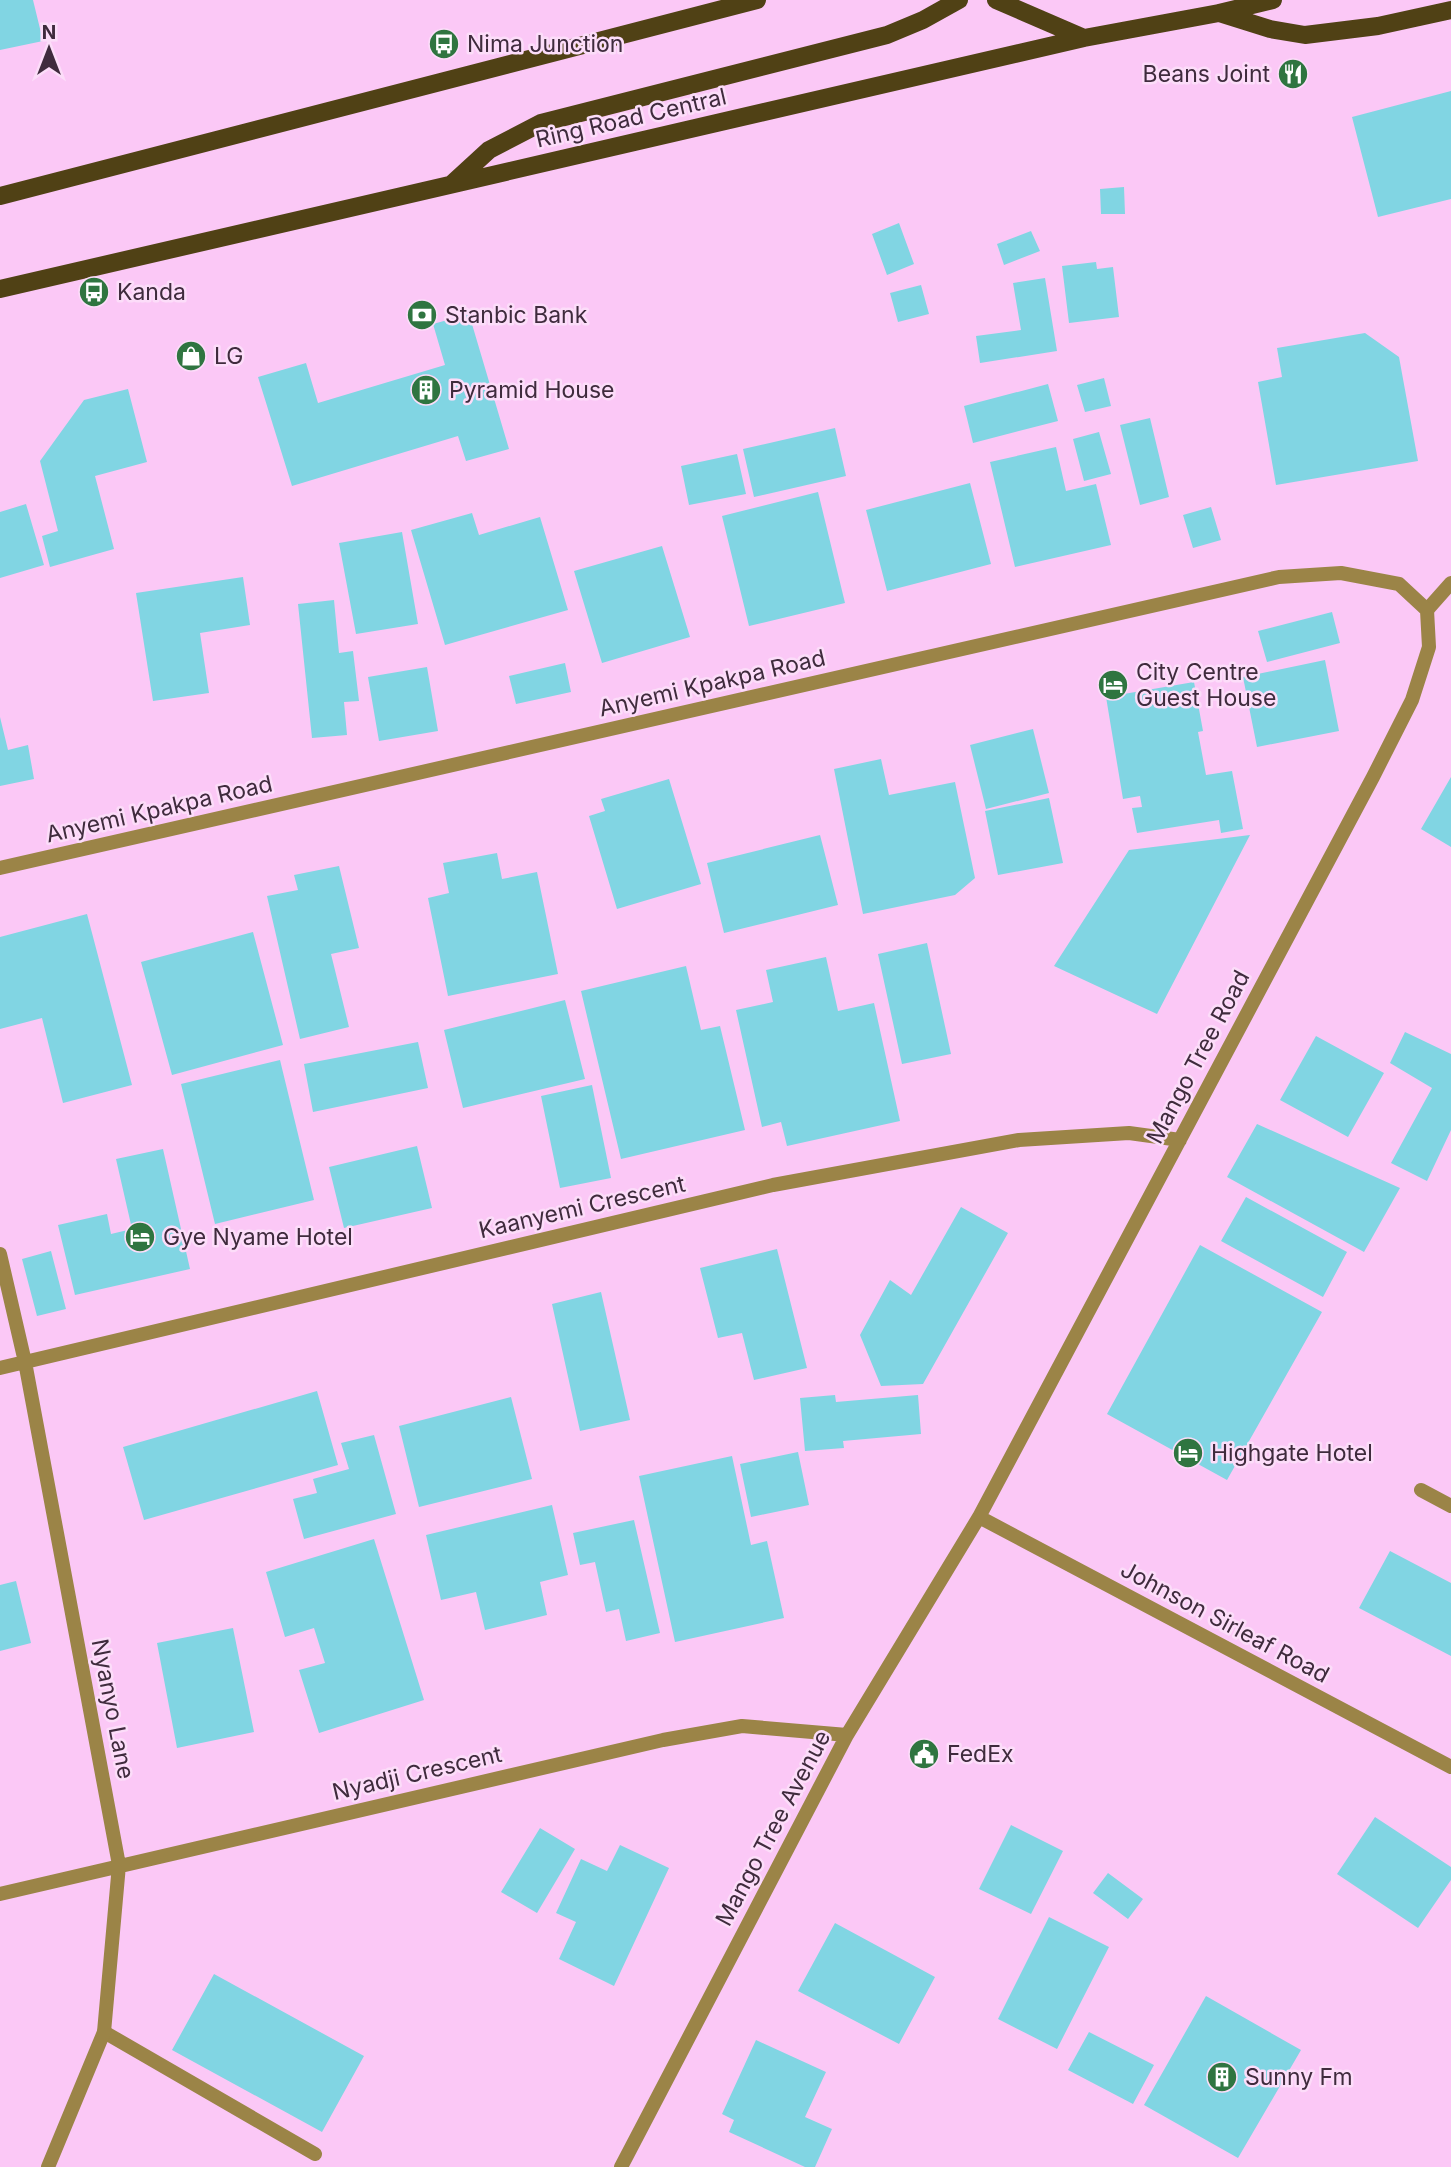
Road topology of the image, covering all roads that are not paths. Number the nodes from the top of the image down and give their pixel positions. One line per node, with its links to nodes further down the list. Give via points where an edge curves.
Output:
1 (959, 0): 8 (main road, via 887,34 541,123 489,150)
2 (996, 0): 7 (main road)
3 (1273, 0): 6 (main road, Ring Road Central)
4 (750, 1): 9 (main road)
5 (1451, 10): 6 (main road, via 1305,35)
6 (1219, 13): 7 (main road, Ring Road Central)
7 (1084, 37): 8 (main road, Ring Road Central)
8 (450, 185): 10 (main road, Ring Road Central)
9 (0, 196)
10 (0, 289)
11 (1451, 583): 12 (street)
12 (1427, 610): 13 (street, Anyemi Kpakpa Road, via 1399,584 1341,573 1279,577); 14 (street, Mango Tree Road, via 1429,647 1412,700)
13 (0, 868)
14 (1180, 1140): 16 (street, Kaanyemi Crescent, via 1129,1133 1019,1140 787,1182); 20 (street, Mango Tree Road)
15 (0, 1254): 16 (street, Nyanyo Lane)
16 (24, 1362): 17 (street, Kaanyemi Crescent); 23 (street, Nyanyo Lane)
17 (0, 1368)
18 (1420, 1490): 19 (street)
19 (1451, 1506)
20 (979, 1517): 21 (street, Mango Tree Avenue); 22 (street, Johnson Sirleaf Road)
21 (847, 1735): 23 (street, Nyadji Crescent, via 742,1726 663,1740); 28 (street, Mango Tree Avenue)
22 (1451, 1767)
23 (119, 1865): 24 (street, Nyadji Crescent); 25 (street, Nyanyo Lane)
24 (0, 1894)
25 (104, 2032): 26 (street); 27 (street, Nyanyo Lane)
26 (315, 2154)
27 (48, 2167)
28 (621, 2167)

